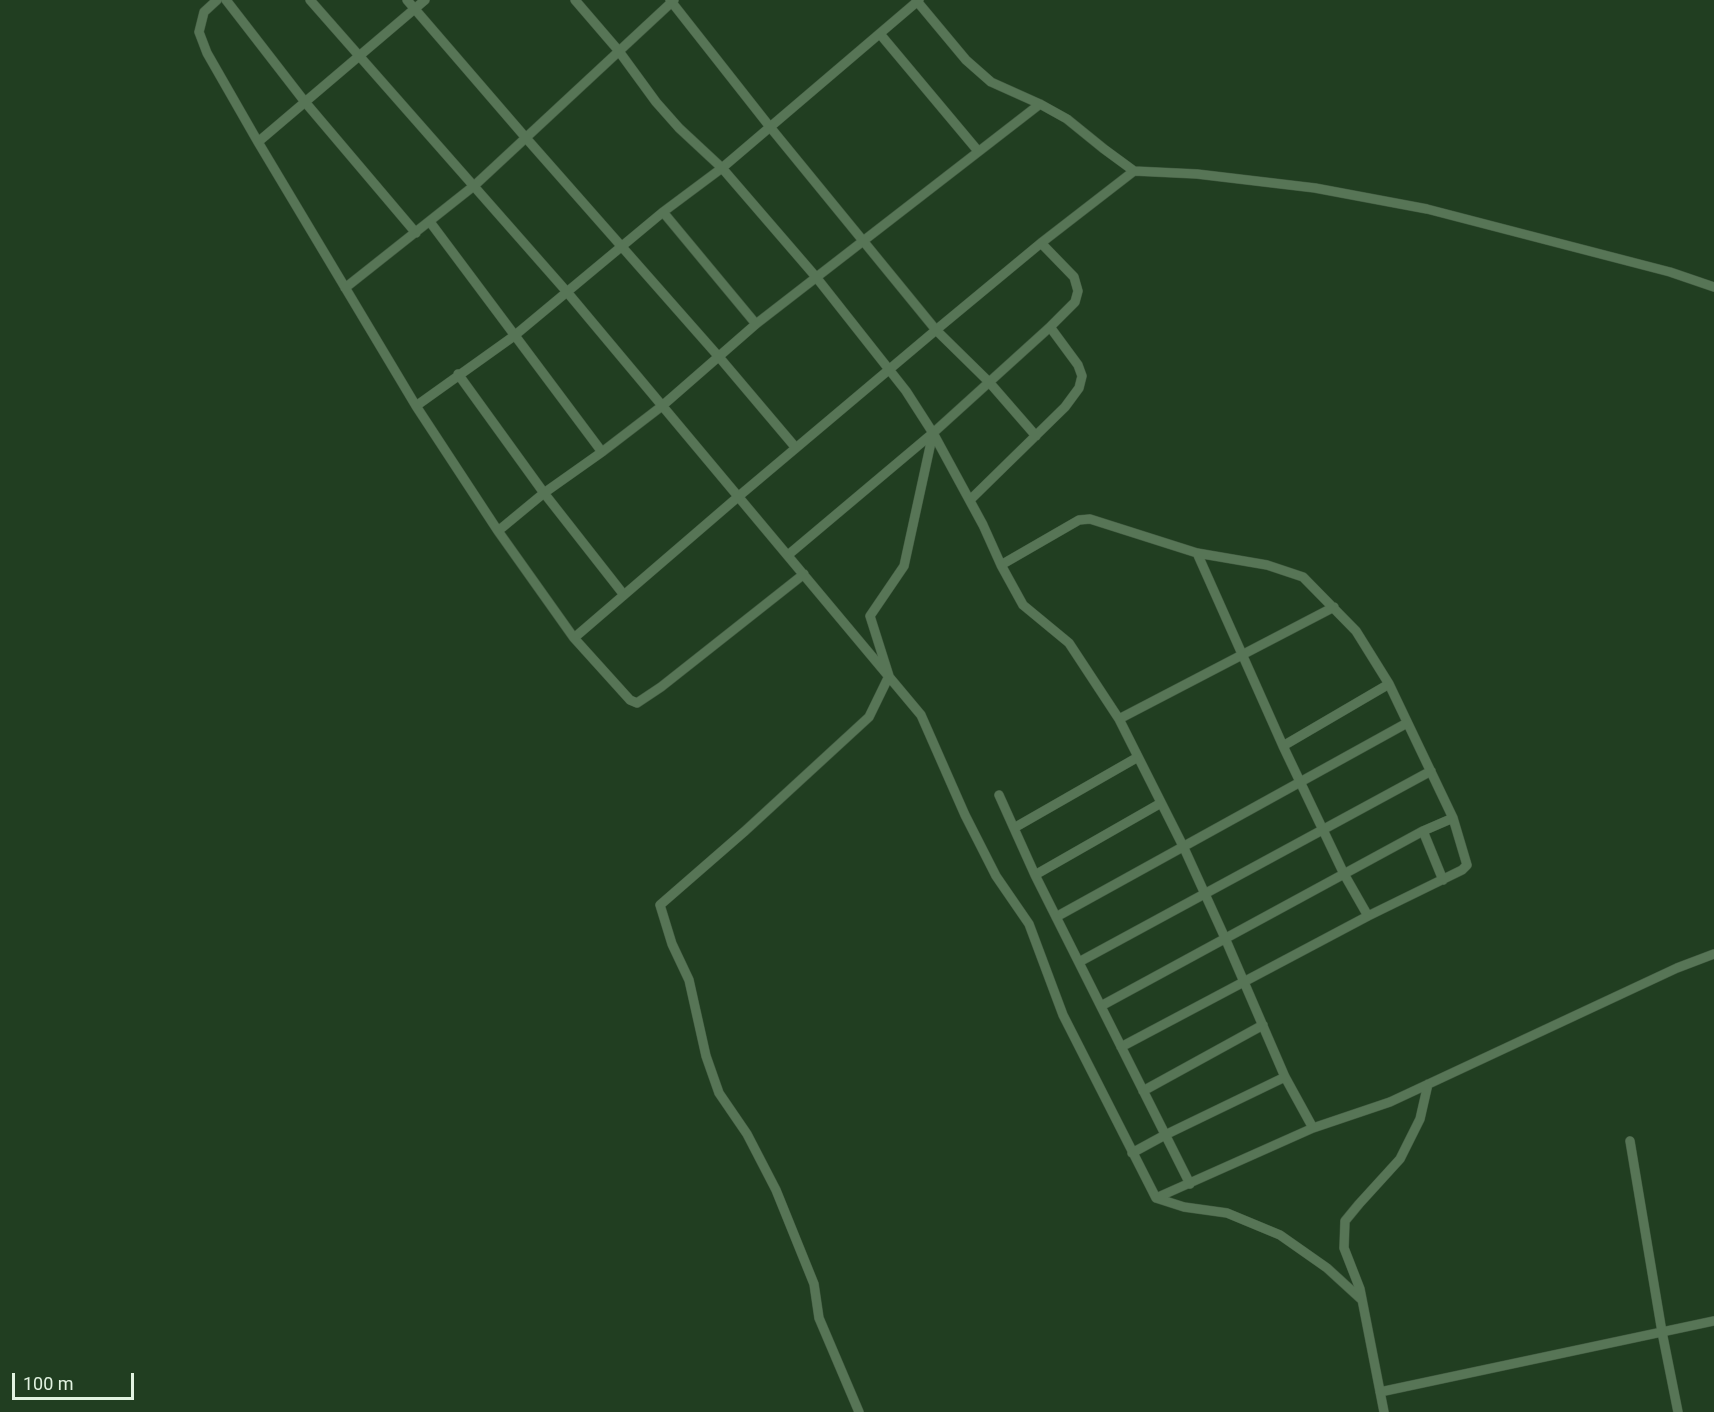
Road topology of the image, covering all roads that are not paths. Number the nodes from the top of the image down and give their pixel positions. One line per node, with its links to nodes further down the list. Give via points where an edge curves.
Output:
1 (217, 0): 17 (street, via 204,12 199,32 217,72)
2 (226, 0): 13 (street)
3 (310, 0): 12 (street)
4 (407, 0): 9 (street)
5 (425, 0): 9 (street)
6 (575, 0): 11 (street)
7 (672, 1): 11 (street); 15 (street)
8 (917, 1): 10 (street); 14 (street, via 966,60 991,82)
9 (415, 8): 12 (street); 16 (street)
10 (880, 34): 15 (street); 18 (street)
11 (618, 50): 16 (street); 19 (street, via 671,119)
12 (358, 56): 13 (street); 21 (street)
13 (305, 102): 17 (street); 24 (street)
14 (1040, 104): 18 (street); 20 (street, via 1067,119)
15 (770, 127): 19 (street); 25 (street)
16 (526, 138): 21 (street); 27 (street)
17 (258, 142): 30 (street)
18 (978, 151): 25 (street)
19 (722, 168): 22 (street); 28 (street)
20 (1134, 171): 26 (street); 29 (street, via 1315,188 1416,207)
21 (475, 185): 23 (street); 31 (street)
22 (663, 212): 27 (street); 32 (street)
23 (430, 222): 24 (street); 35 (street)
24 (416, 233): 30 (street)
25 (862, 240): 28 (street); 34 (street)
26 (1041, 243): 33 (street, via 1074,277 1078,291 1075,302); 34 (street)
27 (621, 247): 31 (street); 36 (street)
28 (816, 277): 32 (street); 37 (street)
29 (1714, 286)
30 (345, 288): 40 (street)
31 (567, 292): 35 (street); 41 (street)
32 (756, 324): 36 (street)
33 (1050, 327): 39 (street); 43 (street, via 1082,376 1079,388 1065,407)
34 (936, 330): 37 (street); 39 (street)
35 (514, 336): 38 (street); 45 (street)
36 (719, 357): 41 (street); 44 (street)
37 (890, 369): 42 (street); 44 (street)
38 (458, 374): 40 (street); 46 (street)
39 (989, 382): 42 (street); 43 (street)
40 (416, 406): 49 (street)
41 (662, 406): 45 (street); 47 (street)
42 (933, 433): 48 (street); 51 (street); 58 (street, via 904,566 870,616)
43 (1036, 436): 48 (street)
44 (796, 448): 47 (street)
45 (602, 452): 46 (street)
46 (544, 493): 49 (street); 54 (street)
47 (739, 496): 51 (street); 54 (street)
48 (970, 500): 52 (street)
49 (498, 531): 56 (street)
50 (1197, 552): 52 (street, via 1089,519 1079,520); 55 (street, via 1267,565 1303,577); 57 (street)
51 (788, 555): 53 (street)
52 (1001, 565): 60 (street, via 1023,605 1069,644)
53 (804, 574): 56 (street, via 637,703); 58 (street)
54 (624, 595): 56 (street)
55 (1334, 607): 57 (street); 59 (street, via 1356,631)
56 (574, 638)
57 (1242, 656): 60 (street); 62 (street)
58 (889, 676): 92 (street, via 921,715 996,876 1029,924 1063,1015); 99 (street, via 869,717 844,742 660,905 689,980 718,1093 747,1134 776,1190 814,1284 819,1318)
59 (1389, 684): 61 (street); 62 (street)
60 (1119, 719): 63 (street)
61 (1407, 723): 64 (street); 65 (street)
62 (1283, 746): 65 (street)
63 (1138, 757): 67 (street); 69 (street)
64 (1431, 771): 68 (street); 70 (street)
65 (1300, 783): 70 (street); 72 (street)
66 (999, 795): 69 (street)
67 (1161, 803): 72 (street); 74 (street)
68 (1453, 818): 71 (street); 75 (street, via 1467,865)
69 (1014, 828): 74 (street)
70 (1323, 829): 73 (street); 76 (street)
71 (1423, 831): 73 (street); 75 (street)
72 (1184, 848): 76 (street); 78 (street)
73 (1344, 874): 77 (street); 79 (street)
74 (1035, 875): 78 (street)
75 (1443, 880): 77 (street)
76 (1205, 893): 79 (street); 81 (street)
77 (1368, 916): 82 (street)
78 (1056, 917): 81 (street)
79 (1225, 938): 82 (street); 83 (street)
80 (1714, 954): 87 (street)
81 (1079, 962): 83 (street)
82 (1244, 983): 84 (street); 85 (street)
83 (1101, 1006): 85 (street)
84 (1263, 1025): 86 (street); 88 (street)
85 (1121, 1047): 88 (street)
86 (1285, 1077): 89 (street); 90 (street)
87 (1428, 1084): 89 (street, via 1390,1102); 95 (street, via 1420,1119 1400,1159 1345,1221 1344,1248)
88 (1143, 1091): 90 (street)
89 (1313, 1128): 93 (street)
90 (1165, 1135): 92 (street); 93 (street)
91 (1630, 1141): 97 (street)
92 (1132, 1153): 94 (street)
93 (1190, 1184): 94 (street)
94 (1156, 1198): 95 (street, via 1184,1207 1227,1213 1280,1235 1327,1268)
95 (1362, 1300): 98 (street)
96 (1714, 1321): 97 (street)
97 (1662, 1332): 98 (street); 101 (street)
98 (1380, 1392): 100 (street)
99 (859, 1412)
100 (1384, 1412)
101 (1678, 1412)

